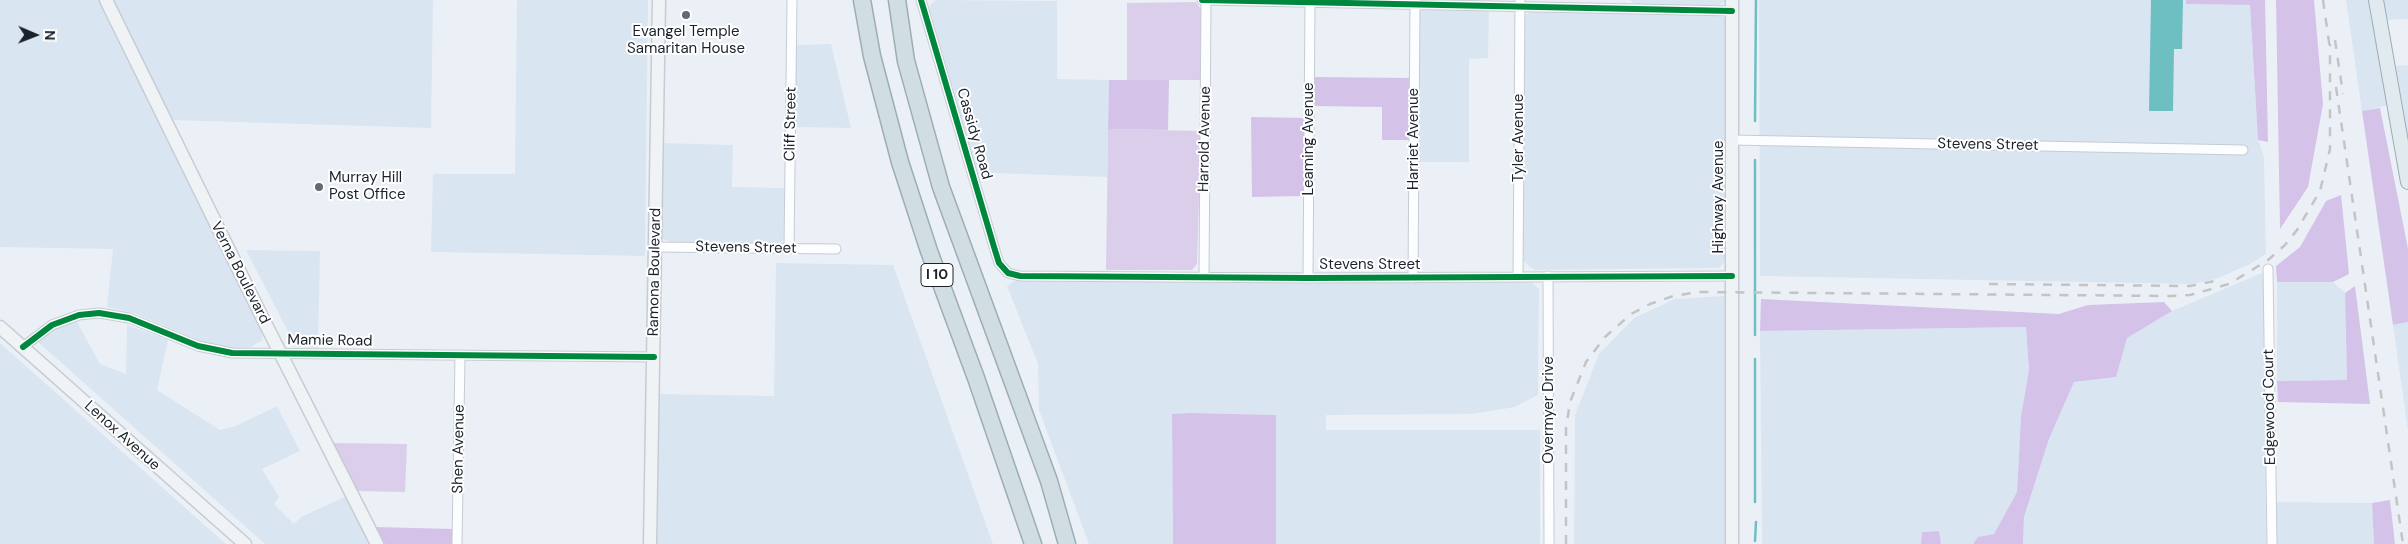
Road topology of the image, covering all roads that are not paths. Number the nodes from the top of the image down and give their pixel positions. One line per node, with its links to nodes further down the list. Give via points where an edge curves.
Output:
1 (106, 0): 31 (street, Verna Boulevard)
2 (659, 0): 18 (street, Ramona Boulevard)
3 (792, 0): 19 (street, Cliff Street)
4 (862, 0): 38 (highway, I 10, via 872,56 900,162 928,251)
5 (897, 0): 39 (highway, I 10, via 906,61 941,187 1049,481)
6 (921, 0): 22 (street, Cassidy Road, via 999,263)
7 (1202, 0): 8 (street)
8 (1206, 0): 10 (street); 26 (street, Harrold Avenue)
9 (2376, 0): 17 (main road)
10 (1310, 1): 11 (street); 27 (street, Leaming Avenue)
11 (1415, 3): 12 (street); 28 (street, Harriet Avenue)
12 (1520, 3): 13 (street); 23 (street, Tyler Avenue)
13 (1624, 5): 14 (street)
14 (1732, 5): 15 (street, Highway Avenue)
15 (1732, 140): 16 (street, Stevens Street); 25 (street, Highway Avenue)
16 (2243, 150)
17 (2408, 182)
18 (656, 247): 19 (street, Stevens Street); 33 (street, Ramona Boulevard)
19 (789, 248): 20 (street, Stevens Street)
20 (836, 249)
21 (2268, 269): 42 (street, Edgewood Court)
22 (1008, 273): 26 (street, Stevens Street, via 1020,276)
23 (1518, 276): 24 (street, Stevens Street); 28 (street, Stevens Street)
24 (1548, 276): 25 (street, Stevens Street); 40 (street, Overmyer Drive)
25 (1732, 276): 41 (street, Highway Avenue)
26 (1204, 277): 27 (street, Stevens Street)
27 (1308, 278): 28 (street, Stevens Street)
28 (1413, 278)
29 (0, 327): 30 (street, Lenox Avenue)
30 (22, 347): 31 (street, Mamie Road, via 52,324 98,313 129,318 198,346 232,353); 34 (street, Lenox Avenue)
31 (280, 352): 32 (street, Mamie Road); 35 (street, Verna Boulevard)
32 (460, 355): 33 (street, Mamie Road); 36 (street, Shen Avenue)
33 (654, 357): 37 (street, Ramona Boulevard)
34 (245, 544)
35 (378, 544)
36 (457, 544)
37 (650, 544)
38 (1033, 544)
39 (1067, 544)
40 (1549, 544)
41 (1732, 544)
42 (2272, 544)

